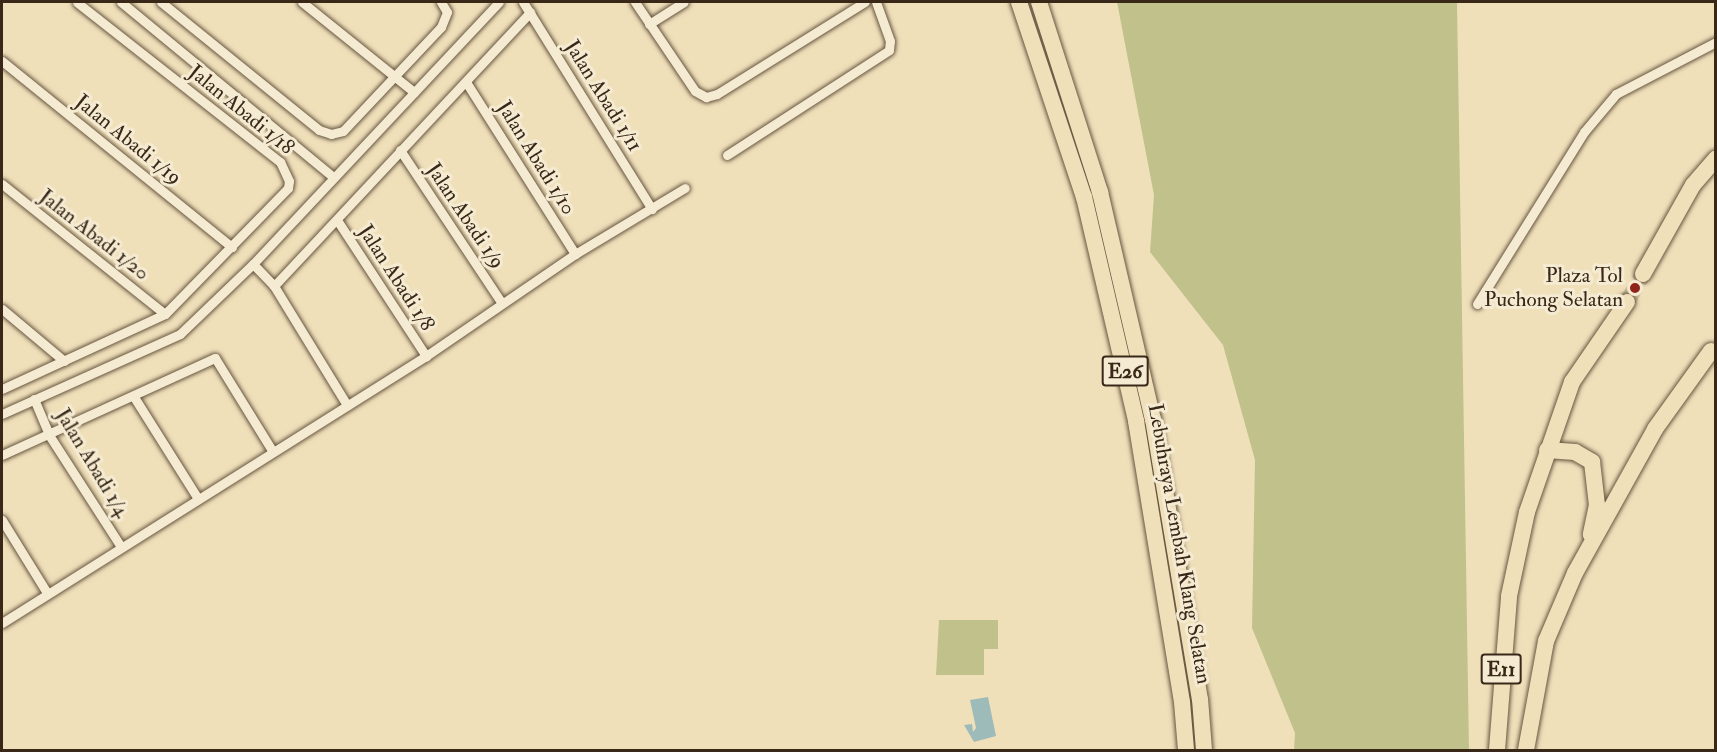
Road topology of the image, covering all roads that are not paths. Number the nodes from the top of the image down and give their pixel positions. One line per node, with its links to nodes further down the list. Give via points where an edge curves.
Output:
1 (77, 2): 29 (street, Jalan Abadi 1/18, via 286,168 288,188)
2 (121, 2): 24 (street)
3 (161, 2): 18 (street, via 320,130 331,134 343,131)
4 (302, 2): 18 (street)
5 (441, 2): 18 (street, via 446,20)
6 (499, 2): 20 (street)
7 (523, 2): 14 (street, Jalan Abadi 1/11)
8 (635, 2): 15 (street)
9 (684, 2): 15 (street)
10 (865, 2): 15 (street, via 717,94 706,97 695,92)
11 (876, 2): 22 (street, via 891,41 889,50)
12 (1019, 2): 57 (highway, Lebuhraya Lembah Klang Selatan / E26, via 1084,197 1136,421 1182,702)
13 (1039, 2): 58 (highway, Lebuhraya Lembah Klang Selatan / E26, via 1100,192 1153,419 1200,699)
14 (530, 12): 19 (street); 27 (street, Jalan Abadi 1/11)
15 (650, 24)
16 (1716, 42): 36 (street, via 1616,94 1584,132)
17 (2, 62): 29 (street, Jalan Abadi 1/19)
18 (393, 75): 20 (street)
19 (466, 82): 21 (street); 30 (street, Jalan Abadi 1/10)
20 (414, 92): 24 (street)
21 (400, 150): 28 (street); 34 (street, Jalan Abadi 1/9)
22 (727, 155)
23 (1716, 159): 32 (highway, via 1694,185)
24 (333, 177): 31 (street)
25 (2, 184): 38 (street, Jalan Abadi 1/20)
26 (685, 188): 27 (street)
27 (652, 209): 30 (street)
28 (337, 220): 33 (street); 40 (street, Jalan Abadi 1/8)
29 (232, 247): 38 (street, Jalan Abadi 1/18)
30 (575, 254): 34 (street)
31 (253, 264): 33 (street); 44 (street, via 180,334)
32 (1643, 274)
33 (274, 286): 45 (street)
34 (501, 302): 40 (street)
35 (1627, 302): 48 (highway, E11, via 1572,382)
36 (1477, 304)
37 (2, 309): 41 (street)
38 (165, 314): 41 (street, Jalan Abadi 1/18)
39 (1711, 351): 54 (highway, E11, via 1655,429)
40 (426, 356): 45 (street)
41 (64, 362): 42 (street, Jalan Abadi 1/18)
42 (2, 389)
43 (134, 398): 47 (street); 49 (street, via 215,358); 51 (street)
44 (34, 399): 46 (street); 47 (street, Jalan Abadi 1/4)
45 (347, 405): 49 (street)
46 (2, 414)
47 (49, 435): 50 (street); 53 (street, Jalan Abadi 1/4)
48 (1547, 450): 54 (highway, via 1575,452 1592,462 1597,505); 59 (highway, E11, via 1527,512 1509,596)
49 (273, 452): 51 (street)
50 (2, 455)
51 (197, 497): 53 (street)
52 (2, 520): 55 (street)
53 (120, 545): 55 (street)
54 (1587, 549): 60 (highway, E11, via 1546,641)
55 (47, 593): 56 (street)
56 (2, 623)
57 (1186, 750)
58 (1203, 750)
59 (1497, 750)
60 (1526, 750)

